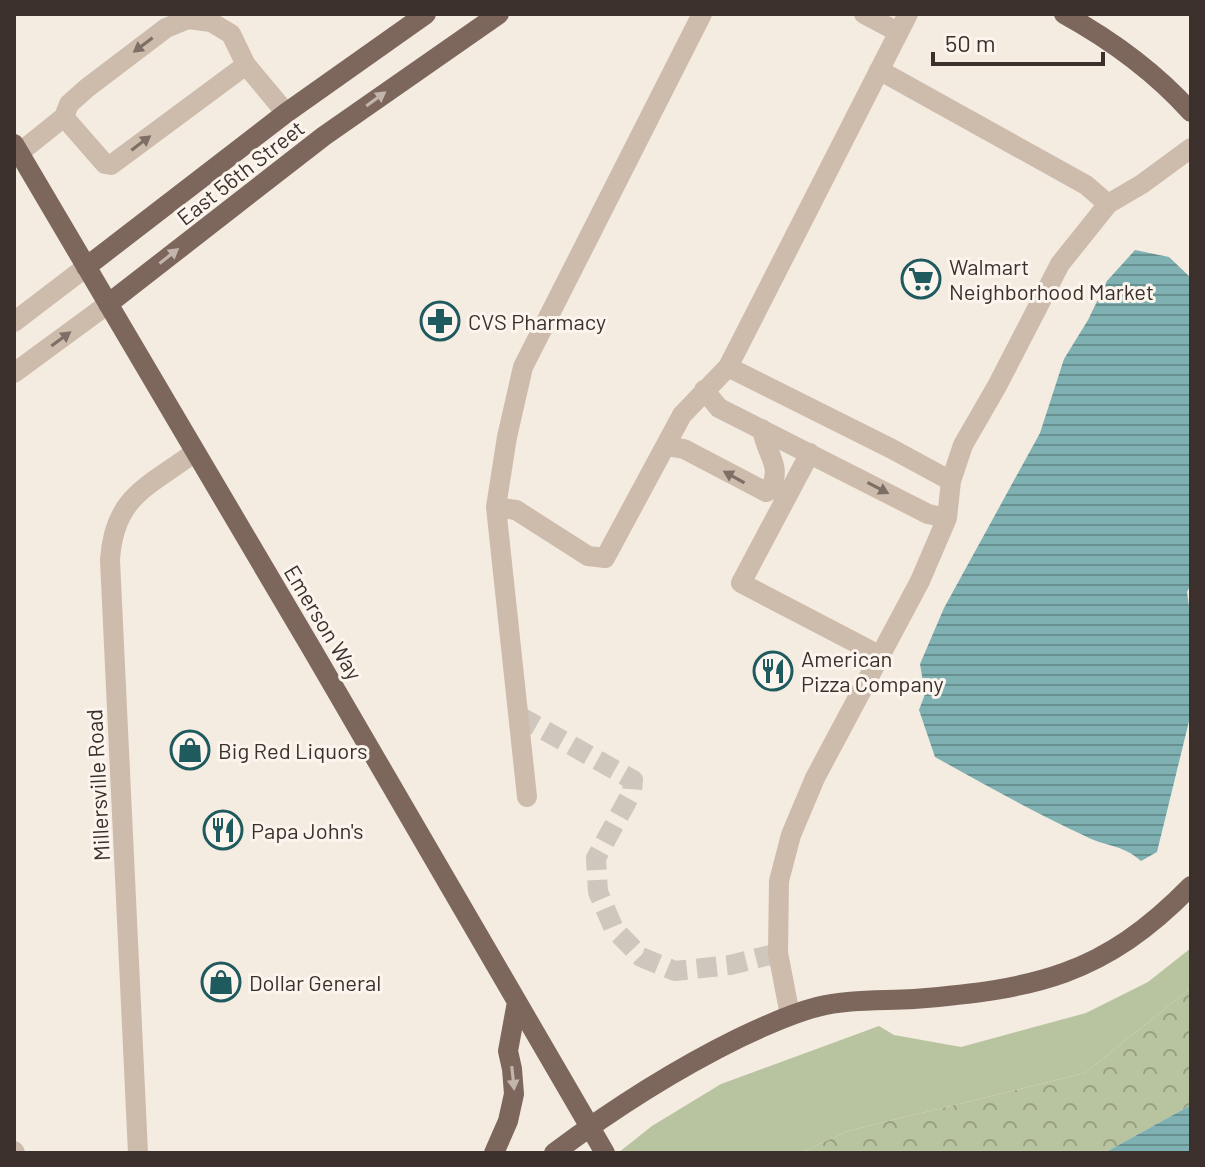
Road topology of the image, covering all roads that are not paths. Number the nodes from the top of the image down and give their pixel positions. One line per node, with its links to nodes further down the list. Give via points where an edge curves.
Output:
1 (426, 14): 10 (main road, East 56th Street)
2 (499, 14): 16 (main road, East 56th Street, one-way to 2, via 335,128)
3 (702, 14): 26 (street, via 523,367)
4 (864, 14): 6 (street)
5 (1064, 14): 9 (main road, via 1129,54)
6 (903, 23): 8 (street)
7 (246, 65): 10 (street); 11 (street, one-way to 7, via 111,165); 11 (street, one-way to 11, via 227,30 199,19 179,21 77,96)
8 (879, 70): 14 (street, via 1086,185); 18 (street)
9 (1191, 112)
10 (286, 113): 15 (main road, East 56th Street)
11 (64, 117): 13 (street)
12 (1191, 148): 14 (street)
13 (17, 149): 15 (main road, Emerson Way)
14 (1108, 204): 25 (street, via 1060,264 963,445)
15 (86, 267): 16 (main road, Emerson Way); 17 (street, East 56th Street)
16 (108, 304): 19 (street, East 56th Street, one-way to 16); 23 (main road, Emerson Way)
17 (14, 322)
18 (728, 367): 20 (street); 25 (street)
19 (14, 373)
20 (704, 390): 21 (street, via 719,408); 22 (street, via 682,415)
21 (762, 429): 22 (street, one-way to 22, via 776,470 766,492 684,449); 24 (street)
22 (666, 446): 26 (street, via 605,558 588,556 516,510)
23 (195, 452): 31 (main road, Emerson Way); 34 (street, Millersville Road, via 125,507 110,551)
24 (810, 453): 27 (street, one-way to 27, via 928,514); 28 (street, via 741,583)
25 (951, 481): 27 (street)
26 (496, 507): 29 (street)
27 (947, 518): 28 (street)
28 (881, 656): 32 (street, via 815,778 779,881 778,953)
29 (527, 797)
30 (1191, 886): 32 (main road, via 1115,949 1050,979 964,995 820,1006)
31 (517, 1002): 33 (main road, Emerson Way); 35 (main road, one-way to 35, via 508,1051 514,1094)
32 (790, 1015): 33 (main road, via 684,1067)
33 (590, 1126): 36 (main road); 37 (main road, Emerson Way)
34 (138, 1153)
35 (494, 1153)
36 (554, 1153)
37 (605, 1153)

